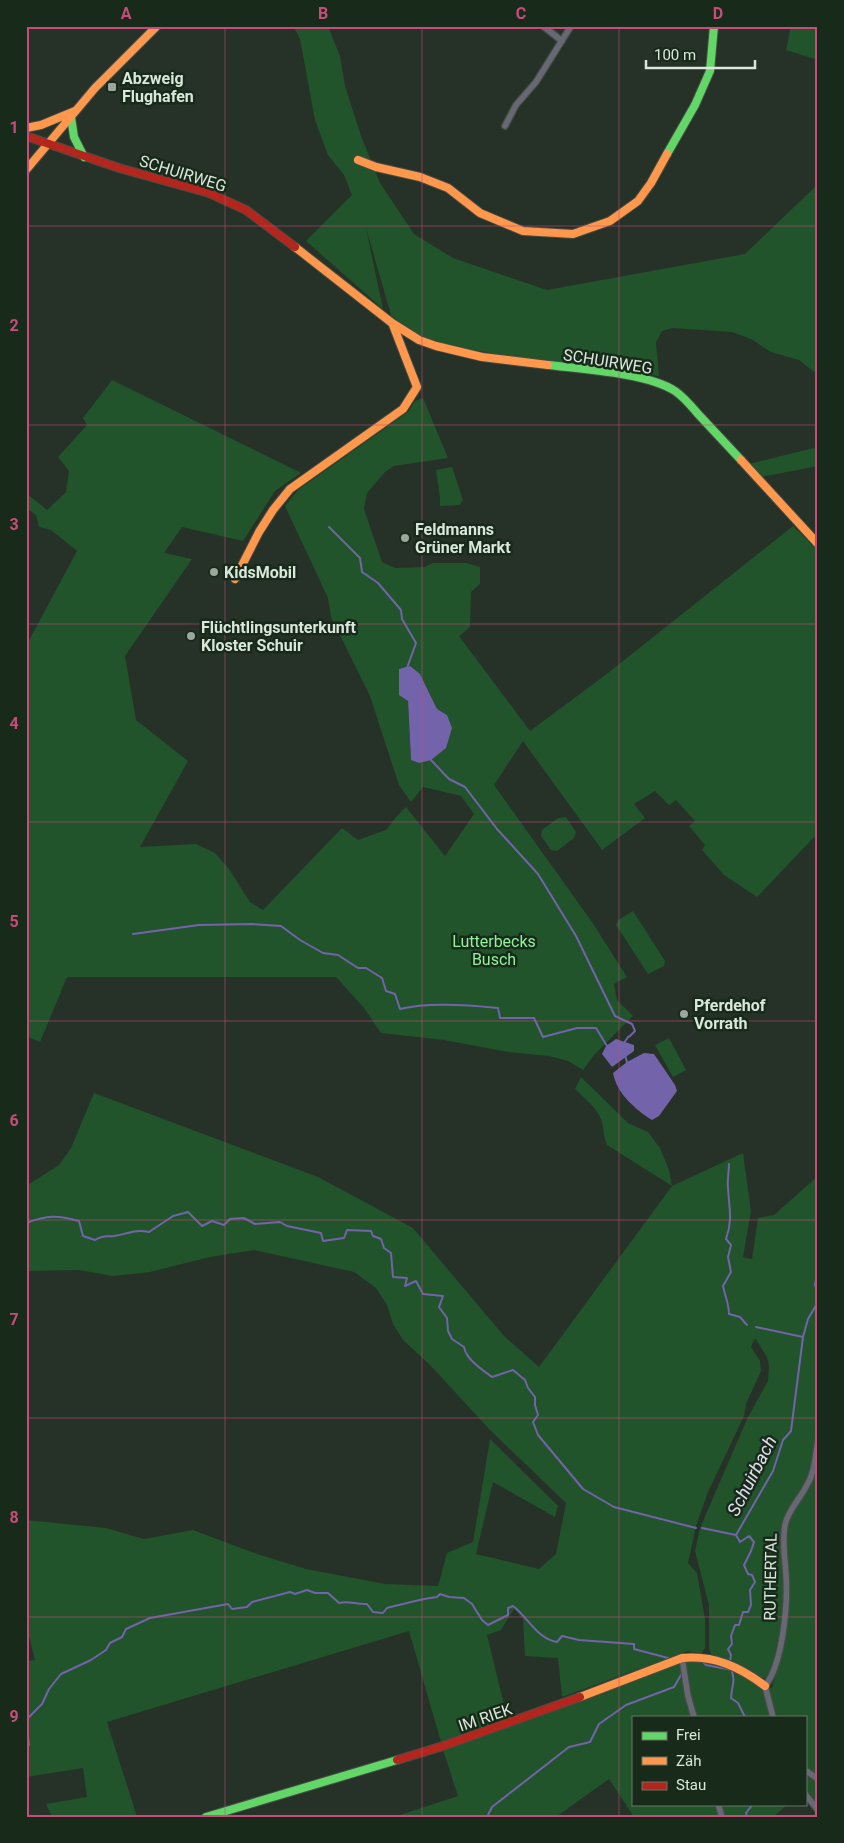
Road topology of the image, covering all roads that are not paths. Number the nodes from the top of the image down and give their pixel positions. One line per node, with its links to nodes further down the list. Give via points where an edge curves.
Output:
1 (157, 26): 6 (street, via 111,70)
2 (543, 26): 5 (street)
3 (571, 26): 5 (street)
4 (714, 26): 12 (street, via 710,71 695,105 638,201 610,221 573,234 523,231 480,212 448,188)
5 (562, 41): 7 (street, via 536,82 516,105)
6 (73, 114): 8 (street); 10 (street); 11 (street, via 74,137)
7 (505, 126)
8 (26, 128)
9 (26, 136): 10 (street, SCHUIRWEG)
10 (49, 144): 11 (street, SCHUIRWEG); 13 (street)
11 (84, 156): 14 (street, SCHUIRWEG, via 210,193 246,210)
12 (358, 160)
13 (26, 170)
14 (392, 323): 15 (street, SCHUIRWEG, via 419,340 464,353 618,374 648,380 675,391); 16 (street, SCHUIRWEG, via 417,387 409,402 290,490 256,534)
15 (818, 544)
16 (234, 579)
17 (818, 1441): 19 (street, RUTHERTAL, via 811,1477 785,1524 784,1622 777,1664)
18 (682, 1658): 19 (street, IM RIEK, via 693,1656 726,1663 746,1671); 20 (street); 26 (street, IM RIEK, via 443,1746)
19 (765, 1686): 21 (street)
20 (694, 1716)
21 (773, 1716)
22 (806, 1771): 23 (street)
23 (818, 1780)
24 (806, 1795): 25 (street)
25 (818, 1810)
26 (206, 1817)

